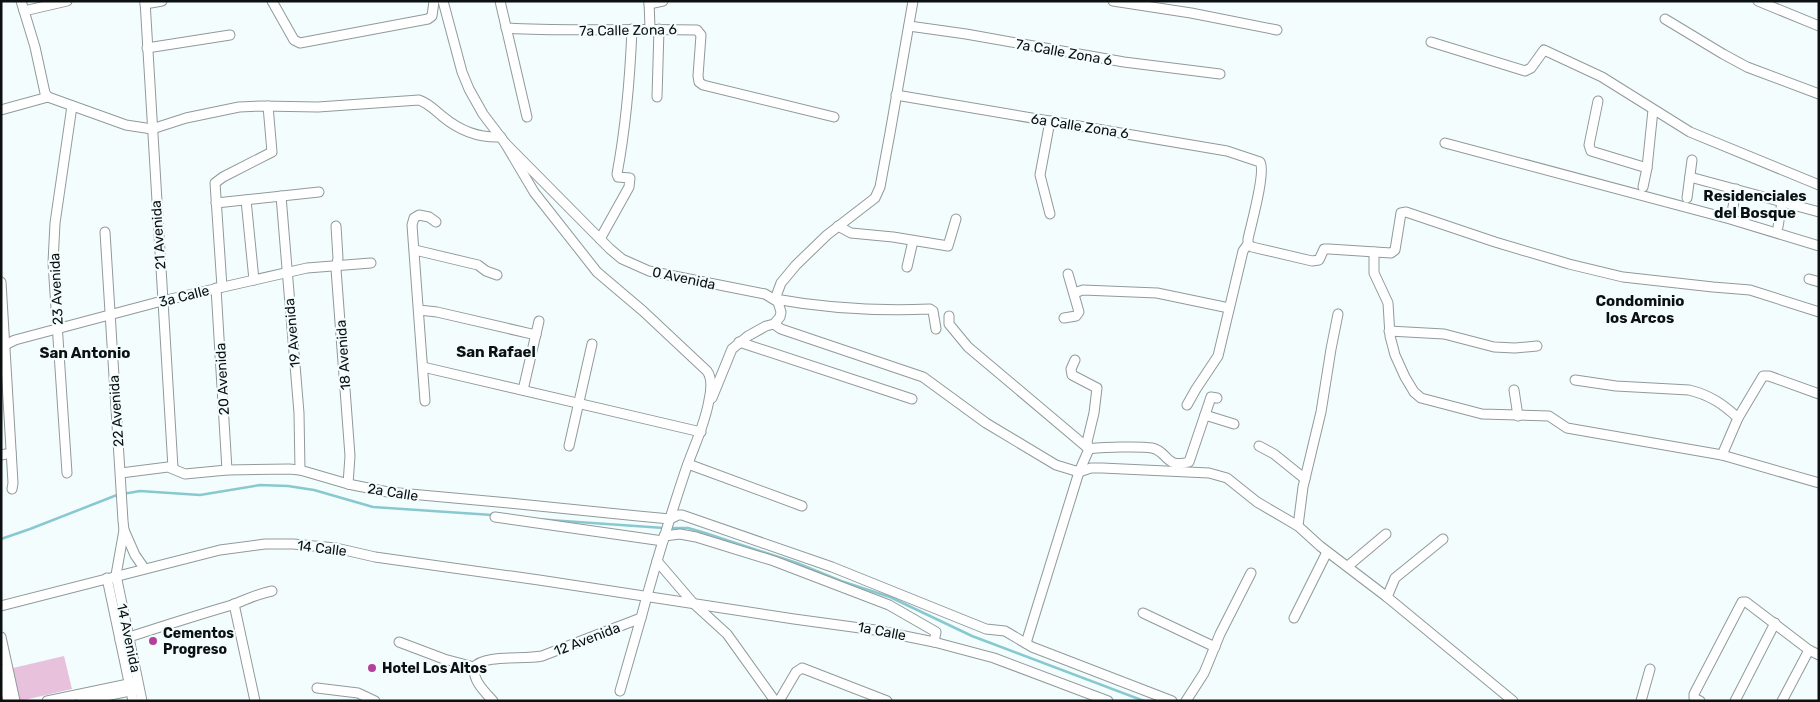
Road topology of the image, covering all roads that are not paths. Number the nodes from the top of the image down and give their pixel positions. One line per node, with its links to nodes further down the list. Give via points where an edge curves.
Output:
1 (20, 1): 14 (street)
2 (67, 1): 14 (street)
3 (162, 1): 12 (street)
4 (272, 1): 5 (street, via 298,43 428,19 433,14)
5 (434, 1)
6 (443, 1): 39 (street, 0 Avenida, via 469,89)
7 (500, 1): 18 (street)
8 (663, 1): 13 (street)
9 (913, 1): 16 (street)
10 (1113, 1): 21 (street)
11 (1758, 1): 17 (street)
12 (145, 3): 24 (street, 21 Avenida)
13 (649, 3): 20 (street)
14 (24, 12): 28 (street)
15 (1665, 20): 26 (street, via 1747,67)
16 (909, 26): 25 (street, 7a Calle Zona 6, via 1124,62); 27 (street)
17 (1819, 26)
18 (506, 28): 19 (street, 7a Calle Zona 6, via 552,31); 35 (street)
19 (632, 29): 20 (street, 7a Calle Zona 6); 62 (street, via 629,90 617,174 618,177 630,178 629,187)
20 (655, 29): 29 (street); 36 (street, 7a Calle Zona 6, via 700,32 698,76 699,82 705,86)
21 (1277, 30)
22 (230, 35): 24 (street)
23 (1431, 42): 34 (street, via 1524,71 1531,68 1544,50 1594,73)
24 (147, 48): 38 (street, 21 Avenida)
25 (1220, 74)
26 (1819, 94)
27 (896, 95): 37 (street, 6a Calle Zona 6); 59 (street, via 880,186 875,198)
28 (48, 97): 31 (street); 33 (street)
29 (657, 97)
30 (1598, 101): 42 (street, via 1590,151)
31 (72, 106): 38 (street, via 126,125); 91 (street, 23 Avenida, via 55,231 54,281)
32 (268, 106): 38 (street, via 212,112); 39 (street, via 318,107 419,100 471,134); 52 (street, 20 Avenida, via 272,152 216,181)
33 (1, 110)
34 (1653, 110): 42 (street); 44 (street, via 1690,132)
35 (527, 117)
36 (834, 117)
37 (1050, 121): 55 (street, via 1040,175); 64 (street, 6a Calle Zona 6, via 1227,151 1262,164)
38 (152, 129): 81 (street, 21 Avenida)
39 (503, 140): 62 (street, 0 Avenida); 109 (street, 0 Avenida, via 534,192 597,272 644,310 707,371 711,378)
40 (1445, 143): 65 (street)
41 (1692, 160): 43 (street)
42 (1647, 168): 45 (street)
43 (1690, 177): 46 (street); 49 (street)
44 (1819, 185)
45 (1643, 187)
46 (1736, 190): 51 (street); 53 (street)
47 (319, 192): 48 (street)
48 (281, 196): 50 (street); 71 (street, 19 Avenida)
49 (1687, 198)
50 (246, 200): 52 (street); 75 (street)
51 (1782, 202): 54 (street); 60 (street)
52 (216, 203): 78 (street, 20 Avenida)
53 (1732, 212)
54 (1819, 212)
55 (1050, 214)
56 (956, 219): 63 (street, via 948,246)
57 (436, 222): 66 (street, via 421,215 414,218)
58 (336, 226): 69 (street, 18 Avenida)
59 (838, 226): 63 (street, via 851,233); 80 (street, via 789,273)
60 (1778, 227)
61 (105, 232): 86 (street, 22 Avenida)
62 (600, 239): 80 (street, 0 Avenida, via 622,258 649,271 765,294)
63 (913, 241): 70 (street)
64 (1248, 244): 67 (street, via 1252,248 1312,261 1320,258 1324,249); 82 (street, via 1243,251)
65 (1819, 246)
66 (415, 250): 73 (street, via 478,265); 83 (street)
67 (1374, 252): 84 (street, via 1394,251 1401,214 1408,212 1569,264 1623,277 1750,290); 93 (street, via 1374,273 1388,303)
68 (371, 263): 69 (street, 3a Calle)
69 (336, 267): 71 (street, 3a Calle, via 307,268); 132 (street, 18 Avenida, via 350,456)
70 (907, 267)
71 (287, 273): 75 (street, 3a Calle); 126 (street, 19 Avenida, via 299,413)
72 (1068, 274): 79 (street)
73 (497, 275)
74 (1809, 279): 77 (street)
75 (254, 280): 78 (street, 3a Calle)
76 (1, 282): 97 (street)
77 (1819, 282)
78 (219, 287): 81 (street, 3a Calle); 125 (street, 20 Avenida)
79 (1074, 293): 82 (street, via 1083,290 1157,293); 88 (street, via 1078,314)
80 (775, 299): 90 (street, via 782,312); 92 (street, 0 Avenida, via 841,307 930,309)
81 (162, 301): 86 (street, 3a Calle); 124 (street, 21 Avenida)
82 (1229, 308): 111 (street, via 1217,359)
83 (419, 310): 94 (street); 100 (street)
84 (1819, 312)
85 (1338, 314): 130 (street, via 1321,412)
86 (111, 315): 91 (street, 3a Calle); 129 (street, 22 Avenida)
87 (949, 316): 119 (street, via 948,324 968,347)
88 (1064, 318)
89 (539, 321): 94 (street)
90 (774, 324): 95 (street, 0 Avenida); 127 (street, via 788,332 924,377 986,423 1056,465)
91 (58, 328): 97 (street, 3a Calle); 128 (street, 23 Avenida)
92 (936, 329)
93 (1390, 331): 98 (street, via 1444,334 1494,347); 113 (street, via 1400,367 1421,398 1476,413)
94 (536, 335): 102 (street)
95 (739, 342): 106 (street); 109 (street, 0 Avenida, via 730,353)
96 (592, 344): 110 (street)
97 (3, 346): 107 (street)
98 (1537, 346)
99 (1074, 360): 119 (street, via 1070,369 1072,375 1097,389 1087,442)
100 (423, 367): 102 (street); 108 (street)
101 (1575, 380): 114 (street, via 1689,390 1716,399)
102 (523, 390): 110 (street)
103 (1514, 390): 113 (street)
104 (1819, 394): 114 (street, via 1763,376)
105 (1217, 398): 112 (street, via 1211,397)
106 (912, 399)
107 (5, 400): 120 (street)
108 (425, 401)
109 (709, 401): 116 (street, 0 Avenida)
110 (578, 403): 116 (street); 117 (street)
111 (1187, 405)
112 (1205, 415): 115 (street); 119 (street, via 1188,463 1170,462 1161,452 1151,448)
113 (1518, 416): 122 (street, via 1549,416 1567,428)
114 (1738, 418): 122 (street)
115 (1234, 424)
116 (701, 432): 123 (street, 0 Avenida)
117 (569, 446)
118 (1259, 446): 130 (street)
119 (1089, 449): 127 (street)
120 (11, 453): 121 (street); 133 (street)
121 (1, 455)
122 (1722, 455): 131 (street)
123 (688, 464): 134 (street); 136 (street, 0 Avenida)
124 (173, 468): 125 (street, 2a Calle, via 185,474); 129 (street, 2a Calle)
125 (227, 470): 126 (street, 2a Calle)
126 (300, 470): 132 (street, 2a Calle)
127 (1079, 472): 137 (street, via 1095,468 1215,474 1227,478 1257,502); 163 (street)
128 (67, 473)
129 (121, 476): 138 (street, 22 Avenida)
130 (1305, 479): 137 (street)
131 (1819, 483)
132 (348, 484): 136 (street, 2a Calle, via 430,497)
133 (12, 489)
134 (802, 506)
135 (495, 518): 140 (street)
136 (669, 519): 140 (street); 163 (street, 2a Calle, via 682,515 832,566 986,628 1005,631)
137 (1298, 526): 142 (street)
138 (124, 530): 145 (street, 22 Avenida); 147 (street, 22 Avenida)
139 (1386, 534): 144 (street)
140 (664, 537): 143 (street); 162 (street, via 687,535 715,542 876,599 936,632)
141 (1443, 539): 150 (street, via 1395,578)
142 (1327, 552): 144 (street); 156 (street)
143 (657, 562): 149 (street); 151 (street)
144 (1348, 566): 150 (street)
145 (144, 568): 147 (street, 14 Calle); 149 (street, 14 Calle, via 220,550 293,544)
146 (1251, 573): 164 (street)
147 (112, 576): 153 (street, 14 Calle); 159 (street, 14 Avenida); 160 (street, 14 Avenida)
148 (272, 592): 152 (street)
149 (647, 596): 151 (street, 1a Calle); 155 (street)
150 (1387, 597): 188 (street)
151 (693, 603): 162 (street, 1a Calle, via 857,626); 182 (street, via 727,634)
152 (234, 604): 159 (street); 179 (street)
153 (1, 606)
154 (1143, 613): 164 (street)
155 (641, 618): 167 (street, 12 Avenida, via 542,656 488,659); 172 (street)
156 (1294, 618)
157 (1775, 623): 165 (street); 190 (street, via 1742,602 1694,694 1694,698); 191 (street)
158 (1, 637): 174 (street)
159 (130, 637): 160 (street); 170 (street, 14 Avenida)
160 (120, 640): 170 (street, 14 Avenida)
161 (399, 642): 167 (street)
162 (934, 642): 185 (street, 1a Calle, via 1024,668)
163 (1026, 643): 186 (street, 2a Calle)
164 (1215, 647): 187 (street, via 1202,677)
165 (1809, 650): 166 (street); 192 (street)
166 (1819, 655)
167 (474, 667): 181 (street, via 477,681)
168 (1, 669): 173 (street)
169 (1650, 669): 189 (street)
170 (135, 686): 175 (street); 176 (street); 177 (street, 14 Avenida); 178 (street, 14 Avenida)
171 (317, 688): 180 (street, via 358,693)
172 (620, 691)
173 (8, 701)
174 (15, 701)
175 (47, 701)
176 (81, 701)
177 (133, 701)
178 (142, 701)
179 (255, 701)
180 (375, 701)
181 (493, 701)
182 (775, 701)
183 (778, 701): 184 (street, via 802,668)
184 (887, 701)
185 (1108, 701)
186 (1172, 701)
187 (1186, 701)
188 (1513, 701)
189 (1640, 701)
190 (1700, 701)
191 (1735, 701)
192 (1782, 701)

